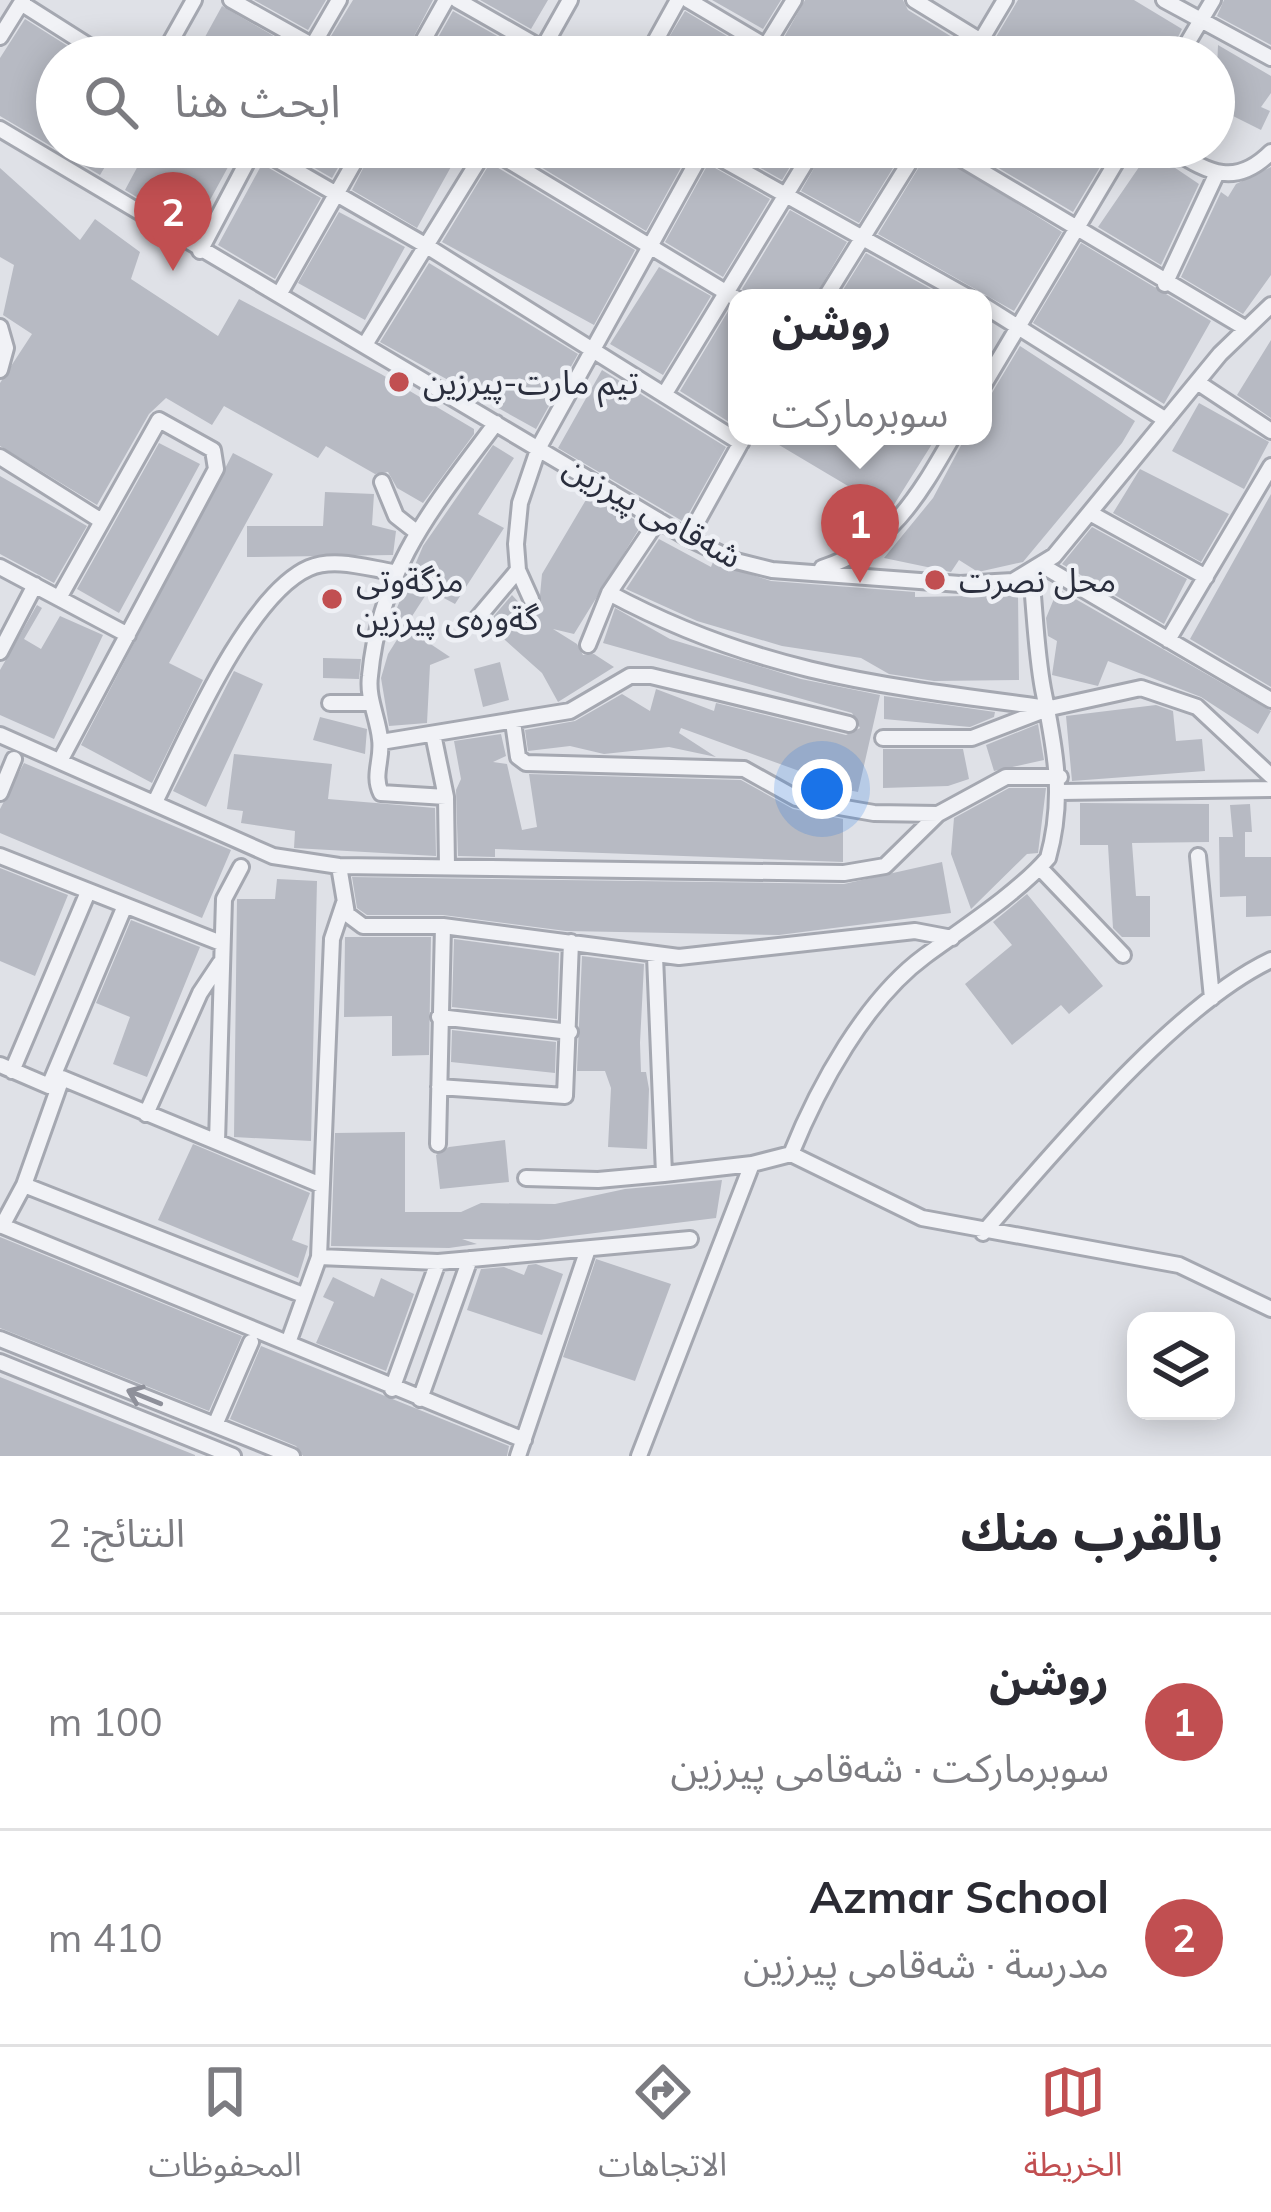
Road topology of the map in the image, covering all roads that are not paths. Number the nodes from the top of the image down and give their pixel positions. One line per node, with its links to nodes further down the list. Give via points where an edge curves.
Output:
1 (194, 0): 17 (street)
2 (231, 0): 18 (street)
3 (339, 0): 19 (street)
4 (446, 0): 20 (street)
5 (457, 0): 21 (street)
6 (569, 0): 22 (street)
7 (678, 0): 23 (street)
8 (688, 0): 24 (street)
9 (794, 0): 25 (street)
10 (914, 0): 26 (street)
11 (1005, 0): 27 (street)
12 (1164, 0): 15 (street)
13 (1213, 0): 15 (street)
14 (22, 2): 16 (street); 30 (street)
15 (1202, 19): 28 (street); 29 (street)
16 (74, 36)
17 (174, 36)
18 (287, 36)
19 (319, 36)
20 (426, 36)
21 (516, 36)
22 (554, 36)
23 (658, 36)
24 (740, 36)
25 (771, 36)
26 (971, 36)
27 (984, 36)
28 (1192, 36)
29 (1232, 36)
30 (0, 37)
31 (1235, 38): 32 (street)
32 (1271, 58)
33 (0, 129): 34 (street, شەقامی پیرزین)
34 (36, 151)
35 (1271, 152): 49 (street, via 1242,173)
36 (64, 168): 56 (street, شەقامی پیرزین)
37 (244, 168): 56 (street)
38 (292, 168): 50 (street)
39 (351, 168): 50 (street)
40 (473, 168): 54 (street)
41 (521, 168): 55 (street)
42 (692, 168): 55 (street)
43 (740, 168): 51 (street)
44 (802, 168): 51 (street)
45 (905, 168): 53 (street)
46 (976, 168): 52 (street)
47 (1113, 168): 52 (street)
48 (1204, 168): 49 (street)
49 (1216, 175): 57 (street)
50 (336, 193): 54 (street); 61 (street)
51 (786, 193): 53 (street); 58 (street)
52 (1078, 229): 57 (street); 66 (street)
53 (861, 237): 59 (street); 60 (street)
54 (425, 244): 69 (street); 70 (street)
55 (650, 246): 62 (street); 70 (street)
56 (200, 251): 61 (street, شەقامی پیرزین)
57 (1165, 284): 68 (street)
58 (734, 289)
59 (830, 289)
60 (954, 289)
61 (280, 293): 69 (street, شەقامی پیرزین)
62 (728, 293)
63 (728, 299): 74 (street)
64 (1271, 304): 68 (street)
65 (992, 309): 66 (street)
66 (1020, 324): 72 (street); 75 (street)
67 (0, 327): 71 (street)
68 (1245, 328): 73 (street)
69 (366, 343): 76 (street, شەقامی پیرزین)
70 (596, 349): 74 (street); 81 (street)
71 (0, 370)
72 (992, 371)
73 (1197, 382): 75 (street); 78 (street)
74 (664, 395): 77 (street)
75 (1166, 420): 85 (street)
76 (496, 423): 81 (street, شەقامی پیرزین); 88 (street)
77 (728, 431)
78 (1271, 431)
79 (740, 445): 89 (street)
80 (947, 445): 93 (street, via 897,524 857,554)
81 (539, 447): 87 (street, شەقامی پیرزین); 91 (street, via 520,502)
82 (0, 457): 86 (street)
83 (1271, 466): 95 (street)
84 (382, 482): 88 (street, via 396,516)
85 (1090, 513): 92 (street); 95 (street)
86 (100, 520): 98 (street); 101 (street, via 159,420 218,458)
87 (658, 520): 89 (street, شەقامی پیرزین); 97 (street)
88 (415, 531): 94 (street)
89 (688, 538): 93 (street, شەقامی پیرزین, via 754,566)
90 (0, 567): 96 (street)
91 (518, 570): 99 (street); 100 (street)
92 (1037, 570): 93 (street, شەقامی پیرزین, via 1004,583 960,584); 102 (street); 108 (street)
93 (810, 571)
94 (393, 572): 107 (street, via 369,677); 122 (street, via 332,562 285,584 231,652)
95 (1206, 577): 102 (street)
96 (34, 585): 98 (street); 104 (street)
97 (609, 593): 103 (street); 108 (street, via 701,639 798,670)
98 (59, 598): 101 (street)
99 (531, 599)
100 (475, 621)
101 (128, 634): 116 (street)
102 (1168, 640): 105 (street)
103 (588, 645)
104 (0, 652)
105 (1271, 700)
106 (330, 703): 107 (street)
107 (371, 703): 114 (street)
108 (1050, 708): 113 (street, via 972,738); 117 (street, via 1141,688 1197,707); 118 (street)
109 (513, 722): 110 (street, via 570,711 630,676 651,676); 111 (street); 123 (street, via 526,763 744,769 796,798 874,813)
110 (849, 724)
111 (433, 734): 114 (street); 121 (street)
112 (0, 735): 116 (street)
113 (884, 738)
114 (381, 742): 121 (street, via 381,794)
115 (14, 759): 120 (street)
116 (60, 760): 122 (street)
117 (1271, 776)
118 (1060, 785): 119 (street); 123 (street, via 1006,777); 129 (street, via 1054,839)
119 (1271, 789)
120 (0, 794)
121 (446, 797): 128 (street)
122 (155, 802): 126 (street, via 273,856)
123 (938, 814): 128 (street, via 885,866 844,873)
124 (0, 856): 130 (street)
125 (1198, 856): 141 (street)
126 (339, 866): 128 (street); 131 (street)
127 (242, 867): 136 (street, via 224,899)
128 (447, 867)
129 (1040, 868): 134 (street); 138 (street)
130 (88, 892): 132 (street); 144 (street)
131 (344, 903): 133 (street, via 357,924); 155 (street, via 332,939)
132 (124, 908): 136 (street); 145 (street)
133 (442, 926): 135 (street); 142 (street)
134 (952, 938): 137 (street, via 915,931); 150 (street, via 873,1008 818,1088)
135 (571, 942): 137 (street); 143 (street)
136 (221, 943): 140 (street)
137 (655, 956): 152 (street)
138 (1123, 956)
139 (1271, 960): 141 (street)
140 (220, 963): 147 (street); 148 (street)
141 (1212, 998): 157 (street, via 1082,1120)
142 (439, 1017): 143 (street); 146 (street)
143 (570, 1033): 146 (street, via 565,1096)
144 (6, 1068): 145 (street)
145 (55, 1082): 147 (street); 154 (street)
146 (439, 1088): 149 (street)
147 (146, 1114): 148 (street)
148 (217, 1142): 155 (street)
149 (438, 1144)
150 (791, 1154): 151 (street); 157 (street, via 922,1218)
151 (752, 1165): 152 (street); 176 (street)
152 (664, 1174): 153 (street)
153 (526, 1178)
154 (24, 1185): 156 (street); 163 (street)
155 (321, 1185): 160 (street)
156 (1, 1226): 167 (street)
157 (983, 1233): 164 (street, via 1179,1265)
158 (690, 1239): 159 (street)
159 (588, 1250): 161 (street); 172 (street)
160 (319, 1257): 162 (street); 163 (street)
161 (470, 1259): 162 (street); 170 (street)
162 (438, 1262): 169 (street)
163 (303, 1295): 167 (street)
164 (1271, 1309)
165 (0, 1339): 171 (street, one-way to 165)
166 (251, 1342): 171 (street)
167 (288, 1343): 169 (street)
168 (0, 1362): 173 (street)
169 (392, 1389): 170 (street)
170 (420, 1399): 172 (street)
171 (215, 1425): 175 (street)
172 (521, 1448)
173 (211, 1452): 174 (street)
174 (233, 1456)
175 (292, 1456)
176 (639, 1456)

